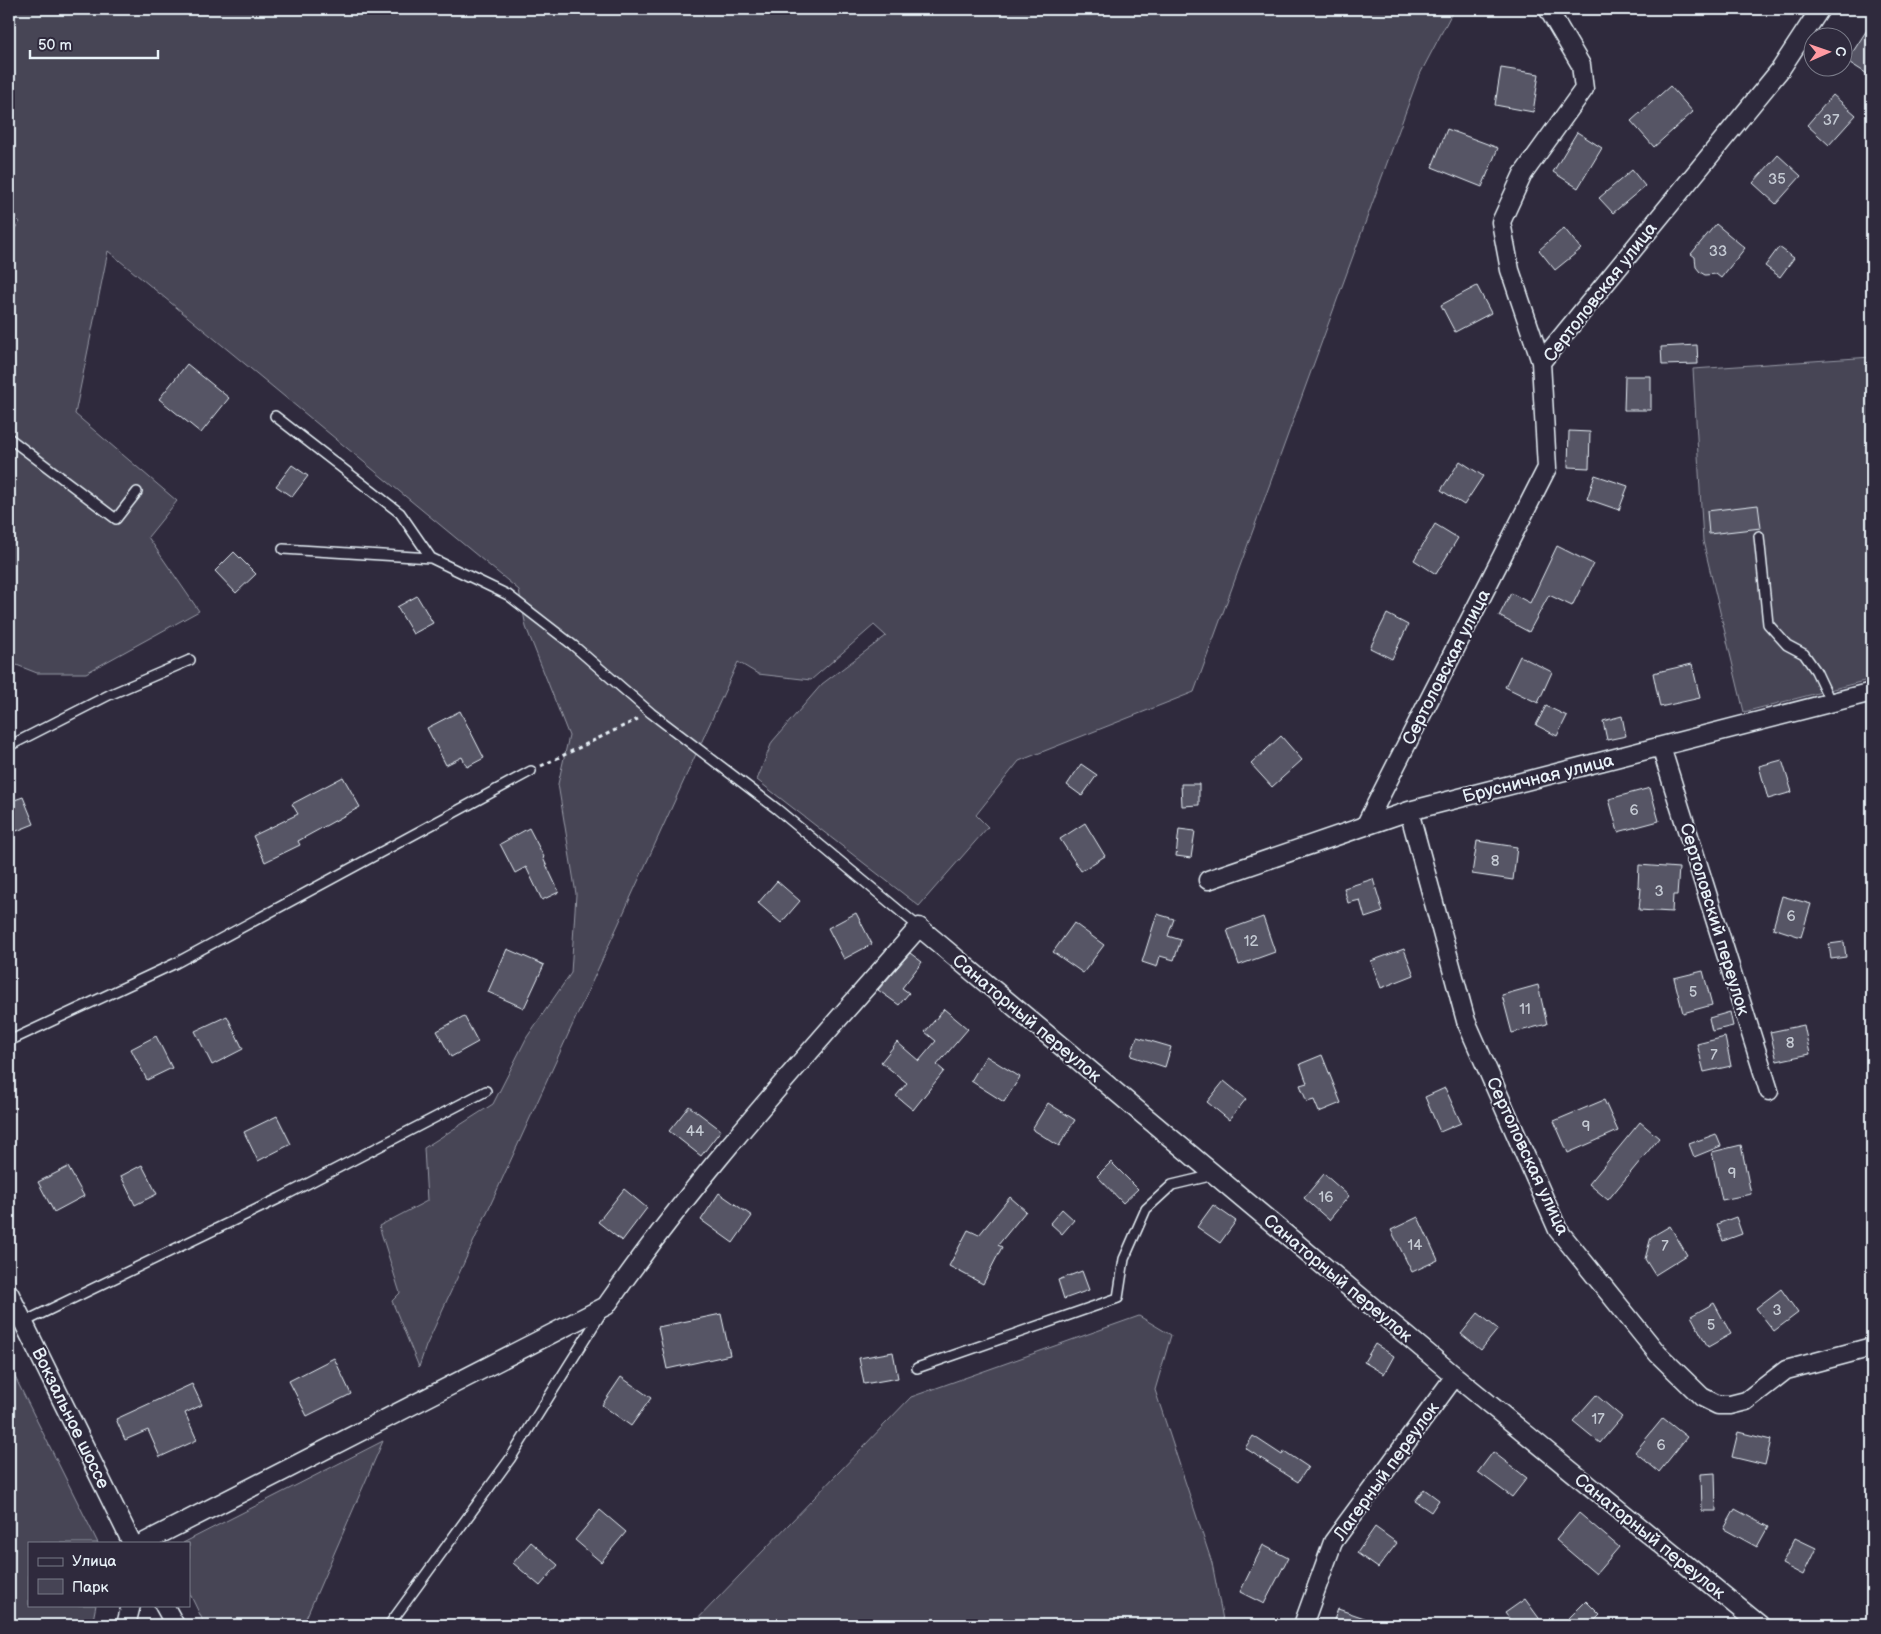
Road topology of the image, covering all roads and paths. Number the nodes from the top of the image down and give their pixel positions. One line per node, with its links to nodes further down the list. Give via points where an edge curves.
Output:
1 (1548, 9): 3 (street, via 1581,65 1584,89 1523,174 1501,222 1510,270)
2 (1820, 9): 3 (street, Сертоловская улица, via 1780,70)
3 (1541, 362): 18 (street, Сертоловская улица, via 1547,468)
4 (274, 416): 9 (lane, via 400,513)
5 (9, 438): 6 (lane, via 116,519)
6 (137, 492)
7 (1758, 536): 12 (lane, via 1768,624 1787,645 1804,654)
8 (283, 550): 9 (lane)
9 (431, 558): 13 (lane, via 508,595 574,646)
10 (190, 660): 14 (lane, via 109,695)
11 (1872, 692): 12 (street, Брусничная улица)
12 (1831, 703): 15 (street, Брусничная улица)
13 (651, 713): 16 (path); 20 (lane, via 777,809)
14 (9, 746)
15 (1661, 747): 17 (street, Брусничная улица); 23 (street, Сертоловский переулок)
16 (531, 771): 21 (lane, via 176,963)
17 (1409, 811): 18 (street, Брусничная улица); 30 (street, Сертоловская улица, via 1466,1021 1558,1230 1658,1354 1702,1397 1718,1405 1730,1405 1746,1401 1786,1370)
18 (1365, 826): 19 (street, Брусничная улица)
19 (1208, 880)
20 (919, 927): 24 (street, Санаторный переулок); 28 (street, via 717,1158)
21 (9, 1041)
22 (486, 1091): 29 (lane, via 280,1198)
23 (1769, 1091)
24 (1214, 1174): 31 (lane, via 1172,1185 1146,1209 1124,1259 1118,1298); 32 (street, Санаторный переулок)
25 (1872, 1246): 26 (path)
26 (1868, 1272)
27 (9, 1293): 29 (street, Вокзальное шоссе)
28 (606, 1306): 34 (street); 39 (lane, via 510,1459)
29 (24, 1322): 33 (street, Вокзальное шоссе)
30 (1872, 1347)
31 (917, 1368)
32 (1455, 1376): 40 (street, Лагерный переулок, via 1333,1542); 41 (street, Санаторный переулок)
33 (132, 1542)
34 (145, 1542)
35 (132, 1606): 37 (street)
36 (165, 1606): 38 (street)
37 (126, 1625)
38 (175, 1625)
39 (389, 1625)
40 (1303, 1625)
41 (1760, 1625)

